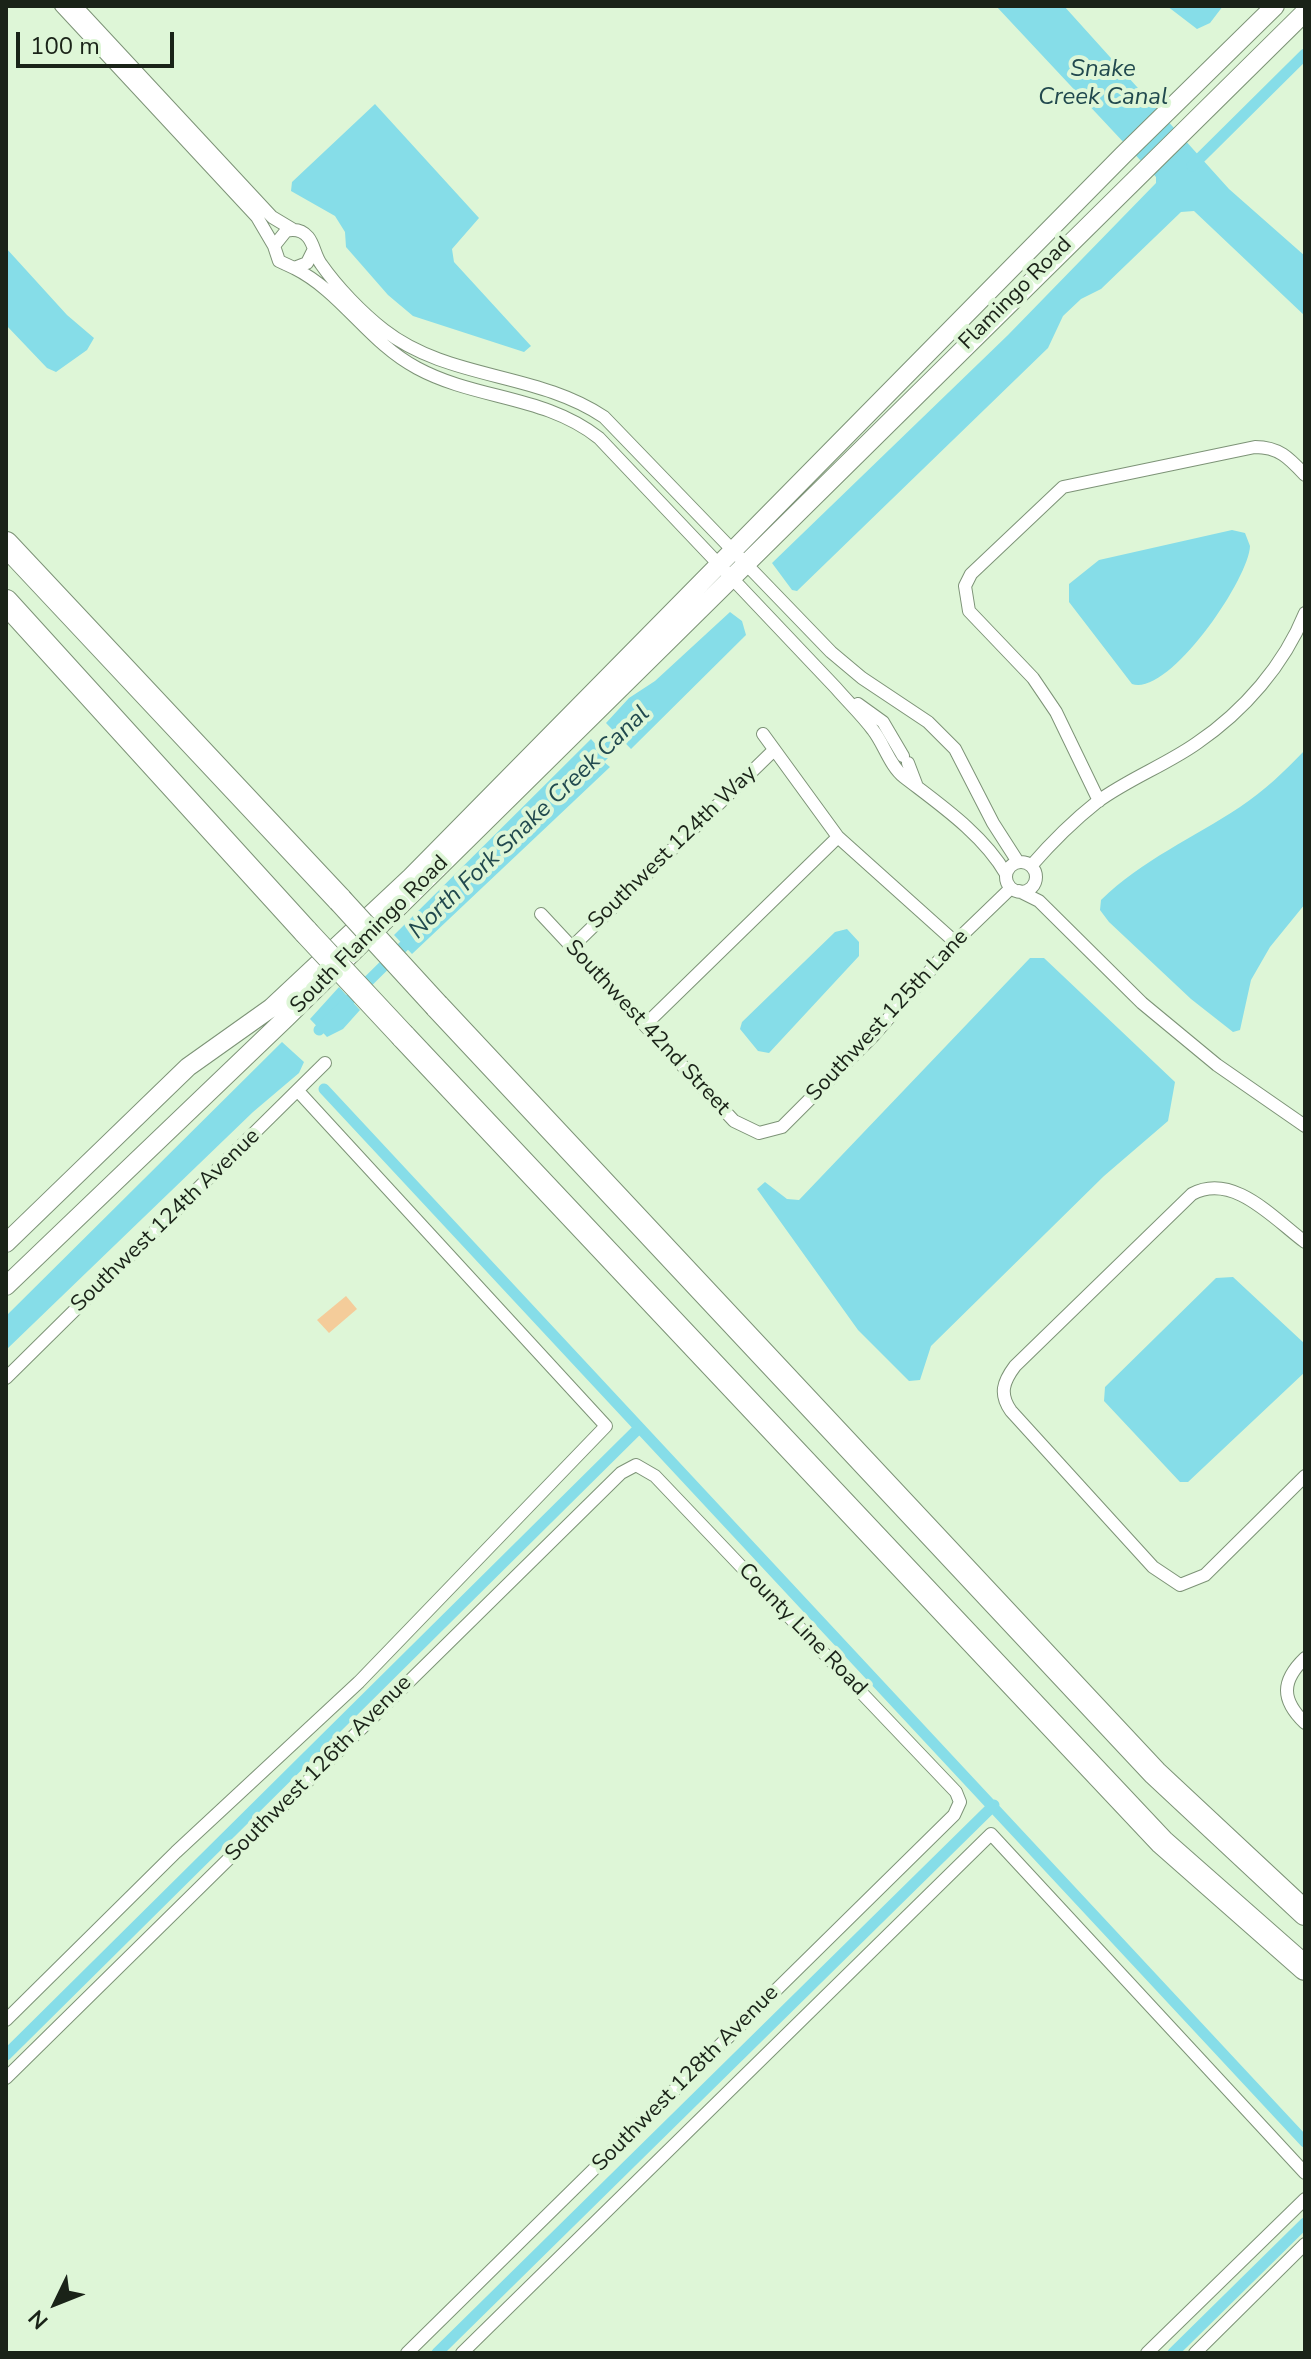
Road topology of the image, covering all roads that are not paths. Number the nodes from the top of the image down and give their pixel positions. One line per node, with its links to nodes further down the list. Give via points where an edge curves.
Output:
1 (61, 6): 6 (street, via 257,217)
2 (76, 6): 5 (street, via 272,217)
3 (1275, 6): 13 (main road, Flamingo Road)
4 (1305, 12): 14 (main road, Flamingo Road)
5 (292, 229): 6 (street); 7 (street, via 307,235)
6 (274, 246): 8 (street, via 279,261)
7 (313, 251): 8 (street, via 307,263); 9 (street, via 385,331)
8 (294, 268): 10 (street, via 318,281 388,350)
9 (438, 358): 10 (street); 13 (street, via 535,384 588,406)
10 (433, 376): 15 (street, via 545,407 584,426)
11 (1305, 475): 23 (street, via 1272,447 1255,447 1063,487 971,574 965,598 977,622 1005,646 1056,712)
12 (6, 544): 46 (highway, bridge, via 1155,1773)
13 (733, 549): 14 (street); 15 (main road, Flamingo Road)
14 (747, 563): 16 (main road, Flamingo Road); 25 (street, via 831,652 928,722 955,749 993,823)
15 (716, 565): 16 (street); 38 (main road, South Flamingo Road, via 411,877 271,1008 188,1067)
16 (729, 580): 19 (street); 39 (main road, South Flamingo Road)
17 (6, 602): 47 (highway, bridge, via 306,932 1162,1842)
18 (1305, 613): 23 (street, via 1279,660 1241,708 1197,743)
19 (836, 688): 22 (street, via 874,731 901,775); 22 (street, via 883,722)
20 (763, 734): 21 (street)
21 (774, 750): 24 (street); 31 (street, Southwest 124th Way)
22 (916, 784): 26 (street, via 994,853)
23 (1099, 801): 25 (street)
24 (838, 837): 30 (street); 32 (street)
25 (1028, 867): 26 (street); 27 (street, Southwest 125th Lane, via 1031,887); 29 (street)
26 (1006, 874): 27 (street)
27 (1015, 889): 29 (street, via 1030,894); 30 (street, Southwest 125th Lane)
28 (541, 914): 31 (street, Southwest 42nd Street)
29 (1058, 919): 35 (street, via 1142,1003 1217,1065)
30 (955, 942): 36 (street, Southwest 125th Lane, via 874,1035 782,1127)
31 (572, 947): 32 (street, Southwest 42nd Street)
32 (645, 1025): 36 (street, Southwest 42nd Street, via 734,1121)
33 (325, 1063): 34 (street, Southwest 124th Avenue)
34 (298, 1091): 40 (street, Southwest 124th Avenue); 48 (street, Southwest 126th Avenue, via 606,1426 359,1682)
35 (1305, 1126)
36 (759, 1133)
37 (1305, 1242): 42 (street, via 1231,1188 1203,1187 1015,1366 1003,1391 1011,1411 1142,1556 1180,1585 1205,1575)
38 (6, 1243)
39 (6, 1286)
40 (6, 1378)
41 (636, 1465): 45 (street, County Line Road, via 655,1476); 49 (street, Southwest 126th Avenue, via 621,1473)
42 (1305, 1476)
43 (1305, 1658): 44 (street, via 1287,1680 1285,1692 1293,1712)
44 (1305, 1723)
45 (960, 1802): 53 (street, Southwest 128th Avenue, via 954,1815)
46 (1305, 1913)
47 (1305, 1968)
48 (6, 2020)
49 (6, 2078)
50 (1305, 2173): 54 (street, Southwest 128th Avenue, via 991,1834)
51 (1305, 2199): 55 (street)
52 (1305, 2244): 56 (street)
53 (407, 2353)
54 (462, 2353)
55 (1147, 2353)
56 (1195, 2353)

